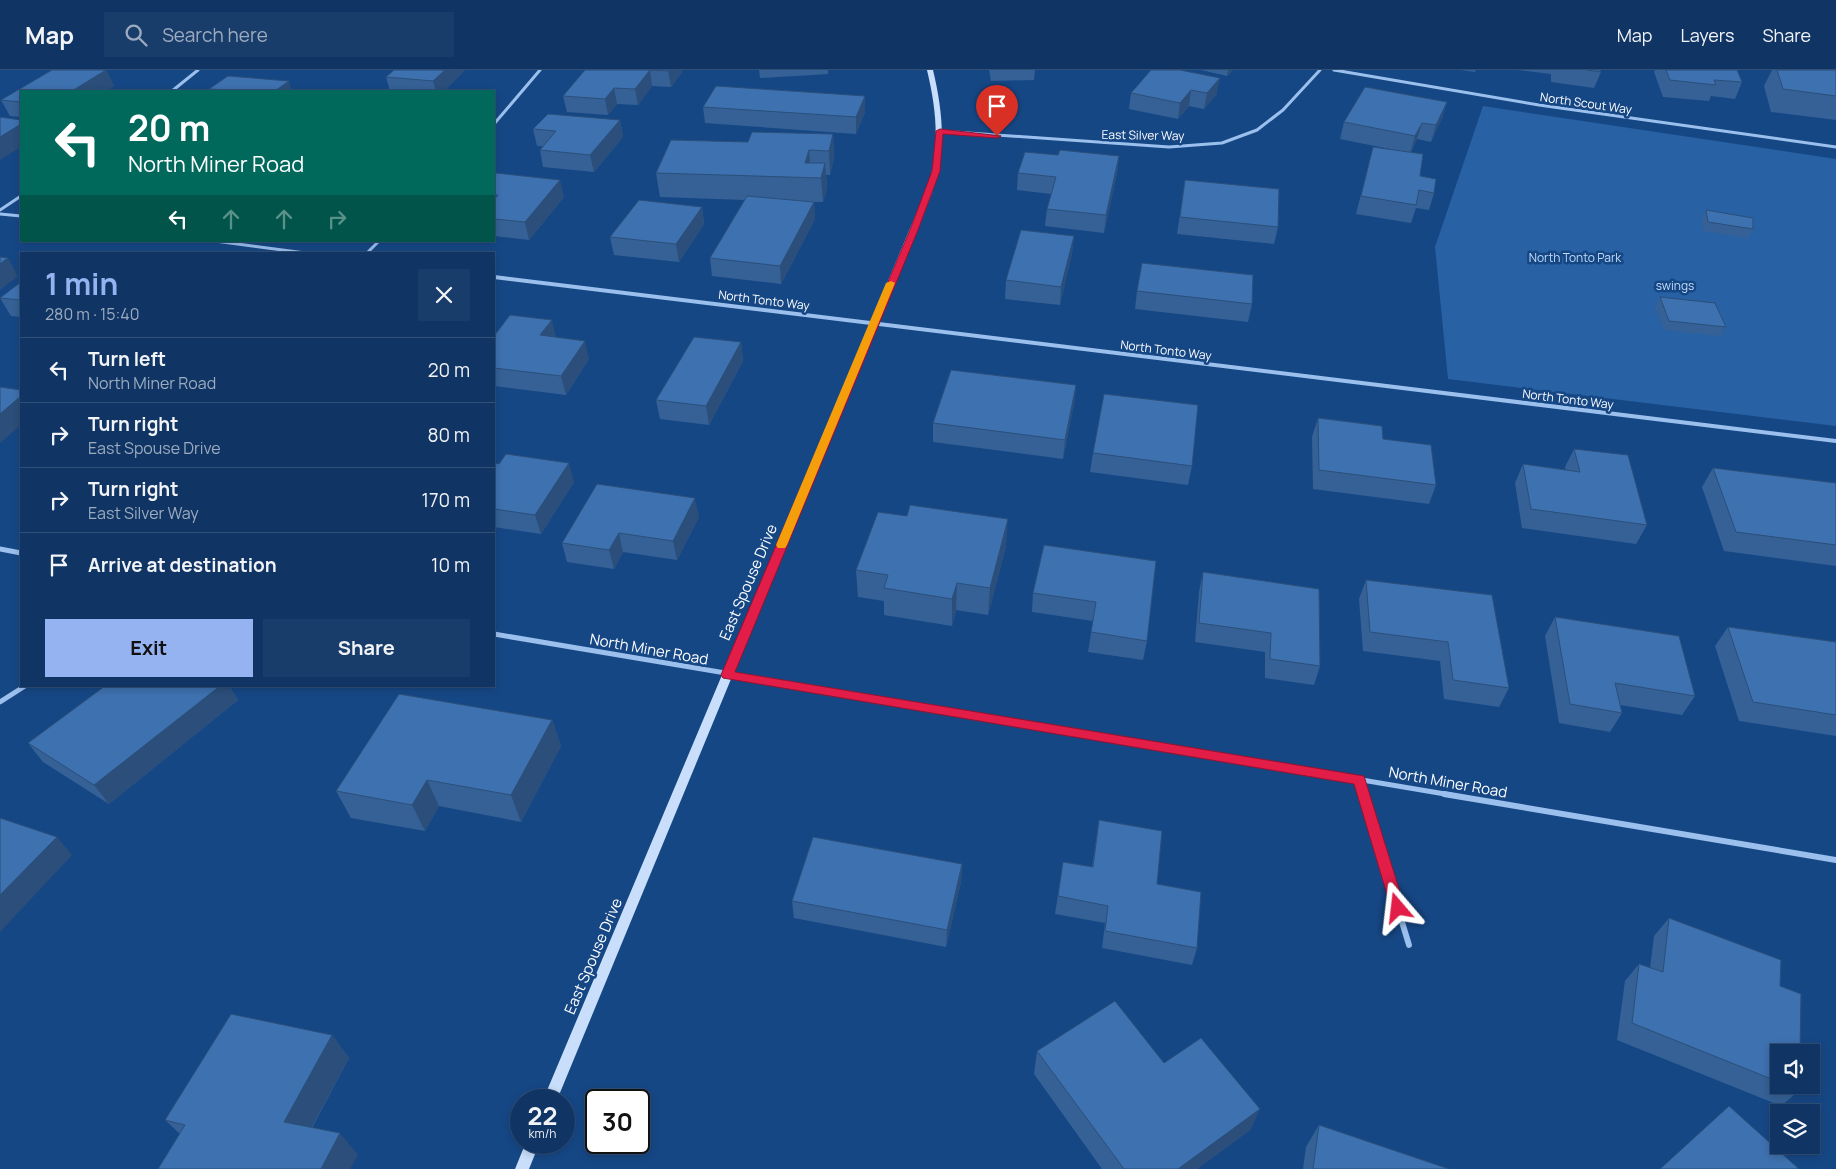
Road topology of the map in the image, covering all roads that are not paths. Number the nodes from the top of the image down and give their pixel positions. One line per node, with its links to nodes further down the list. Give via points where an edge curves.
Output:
1 (198, 70): 6 (street)
2 (540, 70): 7 (street)
3 (930, 70): 8 (main road, East Spouse Drive)
4 (1320, 70): 8 (street, East Silver Way, via 1283,110 1257,130 1222,143 1168,147)
5 (1334, 70): 9 (street, North Scout Way, via 1539,105)
6 (173, 90)
7 (495, 123)
8 (940, 131): 18 (main road, East Spouse Drive, via 936,171)
9 (1836, 147)
10 (20, 197): 11 (street)
11 (0, 212): 12 (street)
12 (20, 216)
13 (223, 242): 15 (street)
14 (377, 242): 16 (street)
15 (298, 252)
16 (368, 252)
17 (495, 276): 18 (street, North Tonto Way)
18 (873, 324): 19 (street, North Tonto Way); 23 (main road, East Spouse Drive)
19 (1836, 441)
20 (0, 550): 21 (street)
21 (20, 553)
22 (495, 634): 23 (street, North Miner Road)
23 (727, 675): 26 (street, North Miner Road); 29 (main road, East Spouse Drive)
24 (23, 687): 25 (street)
25 (0, 702)
26 (1359, 780): 27 (street, North Miner Road); 28 (street)
27 (1836, 860)
28 (1409, 945)
29 (555, 1089)
30 (528, 1154): 31 (main road)
31 (522, 1169)

